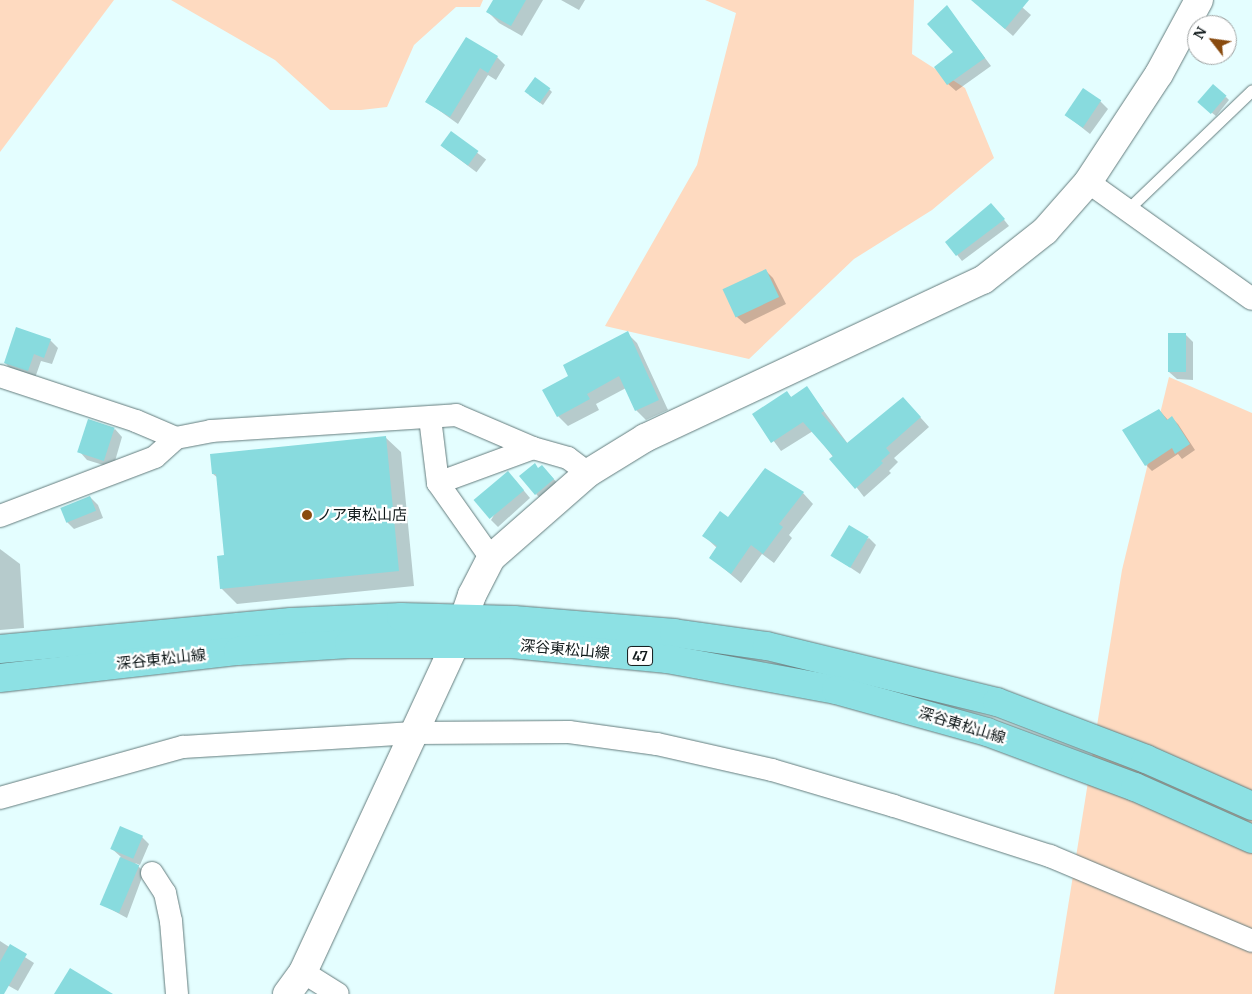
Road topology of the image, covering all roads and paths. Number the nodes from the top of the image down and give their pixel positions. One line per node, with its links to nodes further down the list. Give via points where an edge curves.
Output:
1 (1199, 0): 3 (street, via 1159,74)
2 (1252, 90): 4 (lane)
3 (1088, 182): 4 (street); 10 (street, via 1045,231 983,280 645,438)
4 (1127, 210): 5 (street)
5 (1252, 299)
6 (0, 376): 8 (street, via 136,421)
7 (430, 418): 8 (street, via 211,431); 9 (street, via 456,415); 11 (street)
8 (176, 438): 12 (street, via 155,457)
9 (533, 448): 10 (street, via 568,458); 11 (street)
10 (588, 473): 13 (street)
11 (438, 483): 13 (street)
12 (0, 516)
13 (491, 558): 14 (street, via 472,595)
14 (460, 632): 15 (main road, 深谷東松山線 / 47, via 401,617 291,622); 16 (main road, 深谷東松山線 / 47, via 238,651); 17 (street); 19 (main road, 深谷東松山線 / 47, via 514,620 674,633 767,646 997,702 1076,731); 20 (main road, 深谷東松山線 / 47, via 560,648 668,659 836,690 987,732 1135,788)
15 (0, 649)
16 (0, 678)
17 (414, 733): 18 (street, via 183,747); 22 (street, via 569,732 657,744 772,770 1050,856); 23 (street)
18 (0, 798)
19 (1252, 806)
20 (1252, 839)
21 (152, 873): 24 (street, via 165,893 171,921)
22 (1252, 942)
23 (302, 972): 25 (street); 26 (street)
24 (177, 994)
25 (287, 994)
26 (338, 994)

